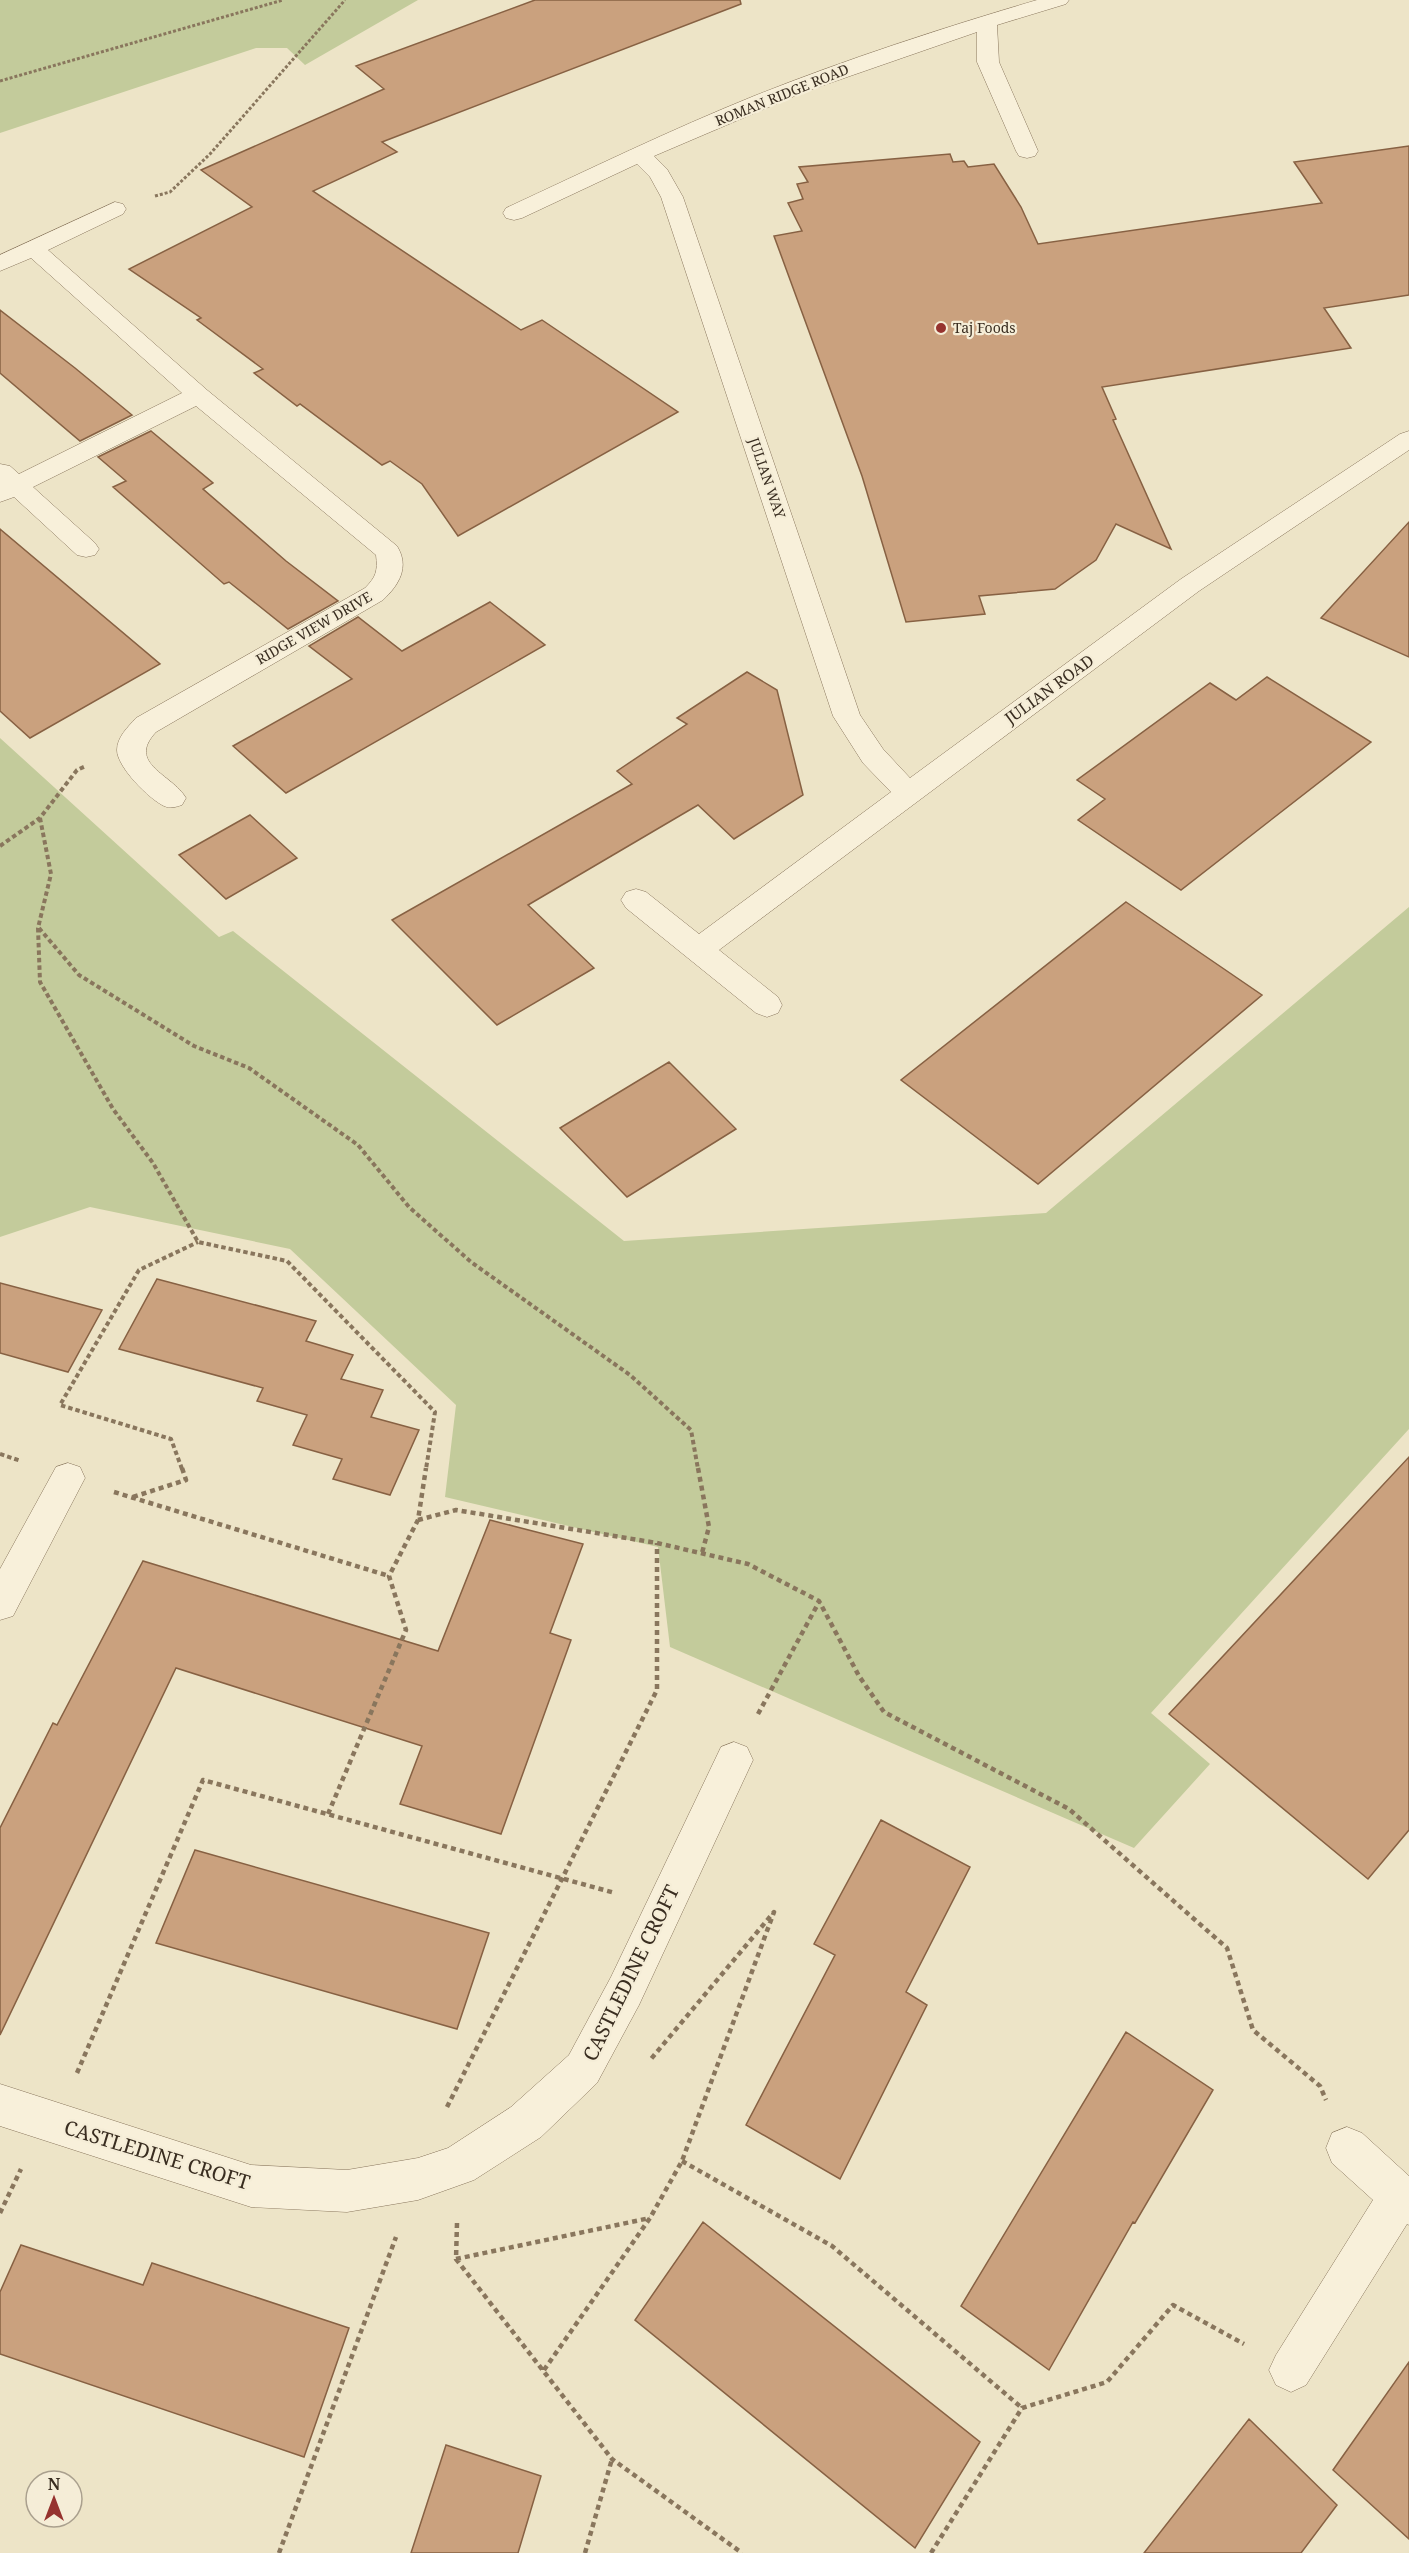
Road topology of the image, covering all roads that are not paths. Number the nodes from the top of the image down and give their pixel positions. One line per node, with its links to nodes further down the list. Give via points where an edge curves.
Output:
1 (1059, 0): 2 (street, ROMAN RIDGE ROAD)
2 (987, 21): 3 (street, via 988,62); 4 (street, ROMAN RIDGE ROAD, via 795,87)
3 (1027, 151)
4 (640, 154): 6 (street, ROMAN RIDGE ROAD); 13 (street, JULIAN WAY, via 659,174 672,197 848,716 873,756)
5 (115, 209): 7 (street)
6 (514, 213)
7 (33, 248): 8 (street); 9 (street, RIDGE VIEW DRIVE)
8 (0, 264)
9 (198, 395): 11 (street); 14 (street, RIDGE VIEW DRIVE, via 388,552 392,568 387,582 374,594 146,724 134,735 129,748 131,760)
10 (1409, 439): 13 (street, JULIAN ROAD, via 1190,585)
11 (6, 483): 12 (street)
12 (86, 549)
13 (908, 793): 16 (street, JULIAN ROAD)
14 (172, 798)
15 (636, 900): 16 (street)
16 (698, 950): 17 (street)
17 (767, 1005)
18 (68, 1478): 19 (street)
19 (0, 1604)
20 (734, 1760): 21 (street, CASTLEDINE CROFT, via 625,1991 583,2069 526,2122 459,2165 418,2179 346,2191 251,2186)
21 (0, 2105)
22 (1347, 2148): 23 (street)
23 (1404, 2200): 24 (street)
24 (1291, 2370)

